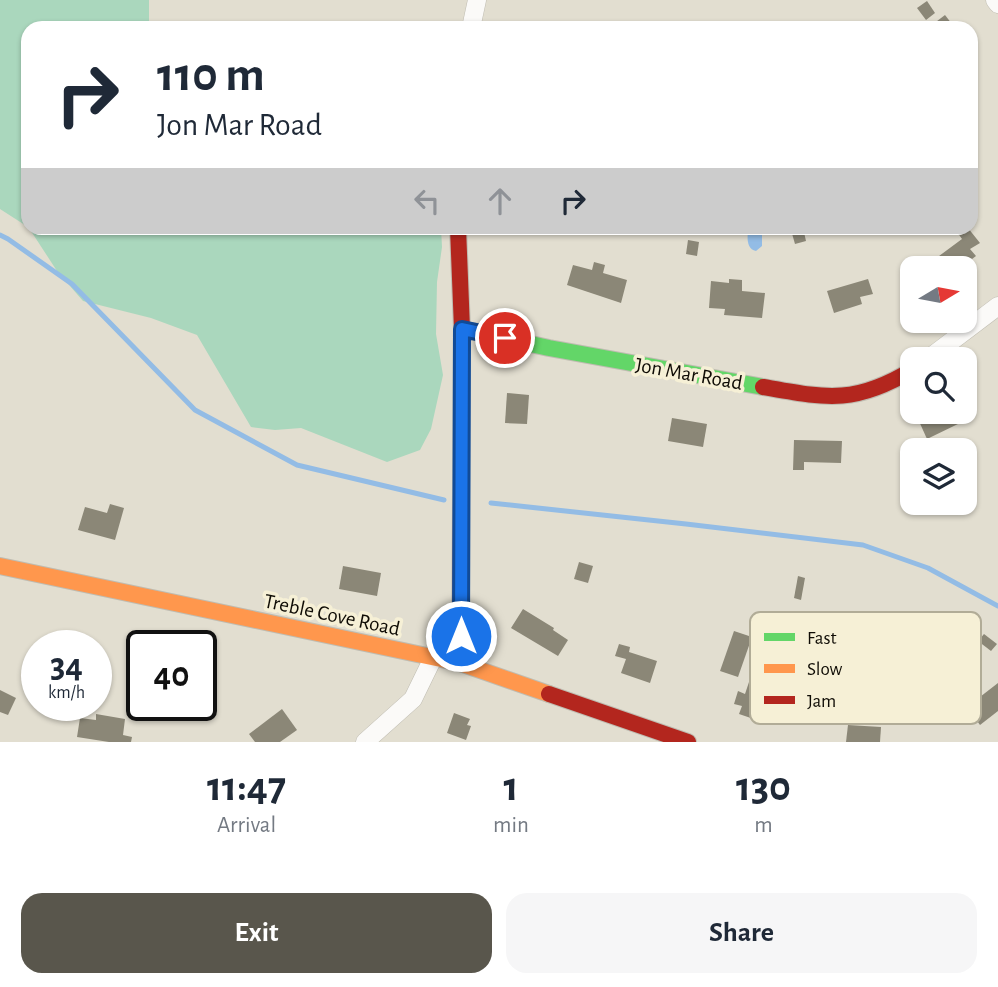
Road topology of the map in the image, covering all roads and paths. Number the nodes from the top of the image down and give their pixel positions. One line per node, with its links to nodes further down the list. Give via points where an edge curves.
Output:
1 (477, 0): 2 (street)
2 (472, 21)
3 (458, 235): 5 (street)
4 (998, 306): 6 (street)
5 (462, 329): 7 (street, Jon Mar Road, via 818,397 848,398); 10 (street)
6 (944, 347)
7 (900, 378)
8 (0, 566): 9 (street, Treble Cove Road)
9 (433, 658): 10 (street, Treble Cove Road); 11 (street, via 412,699)
10 (460, 663): 12 (street, Treble Cove Road)
11 (365, 742)
12 (688, 742)

